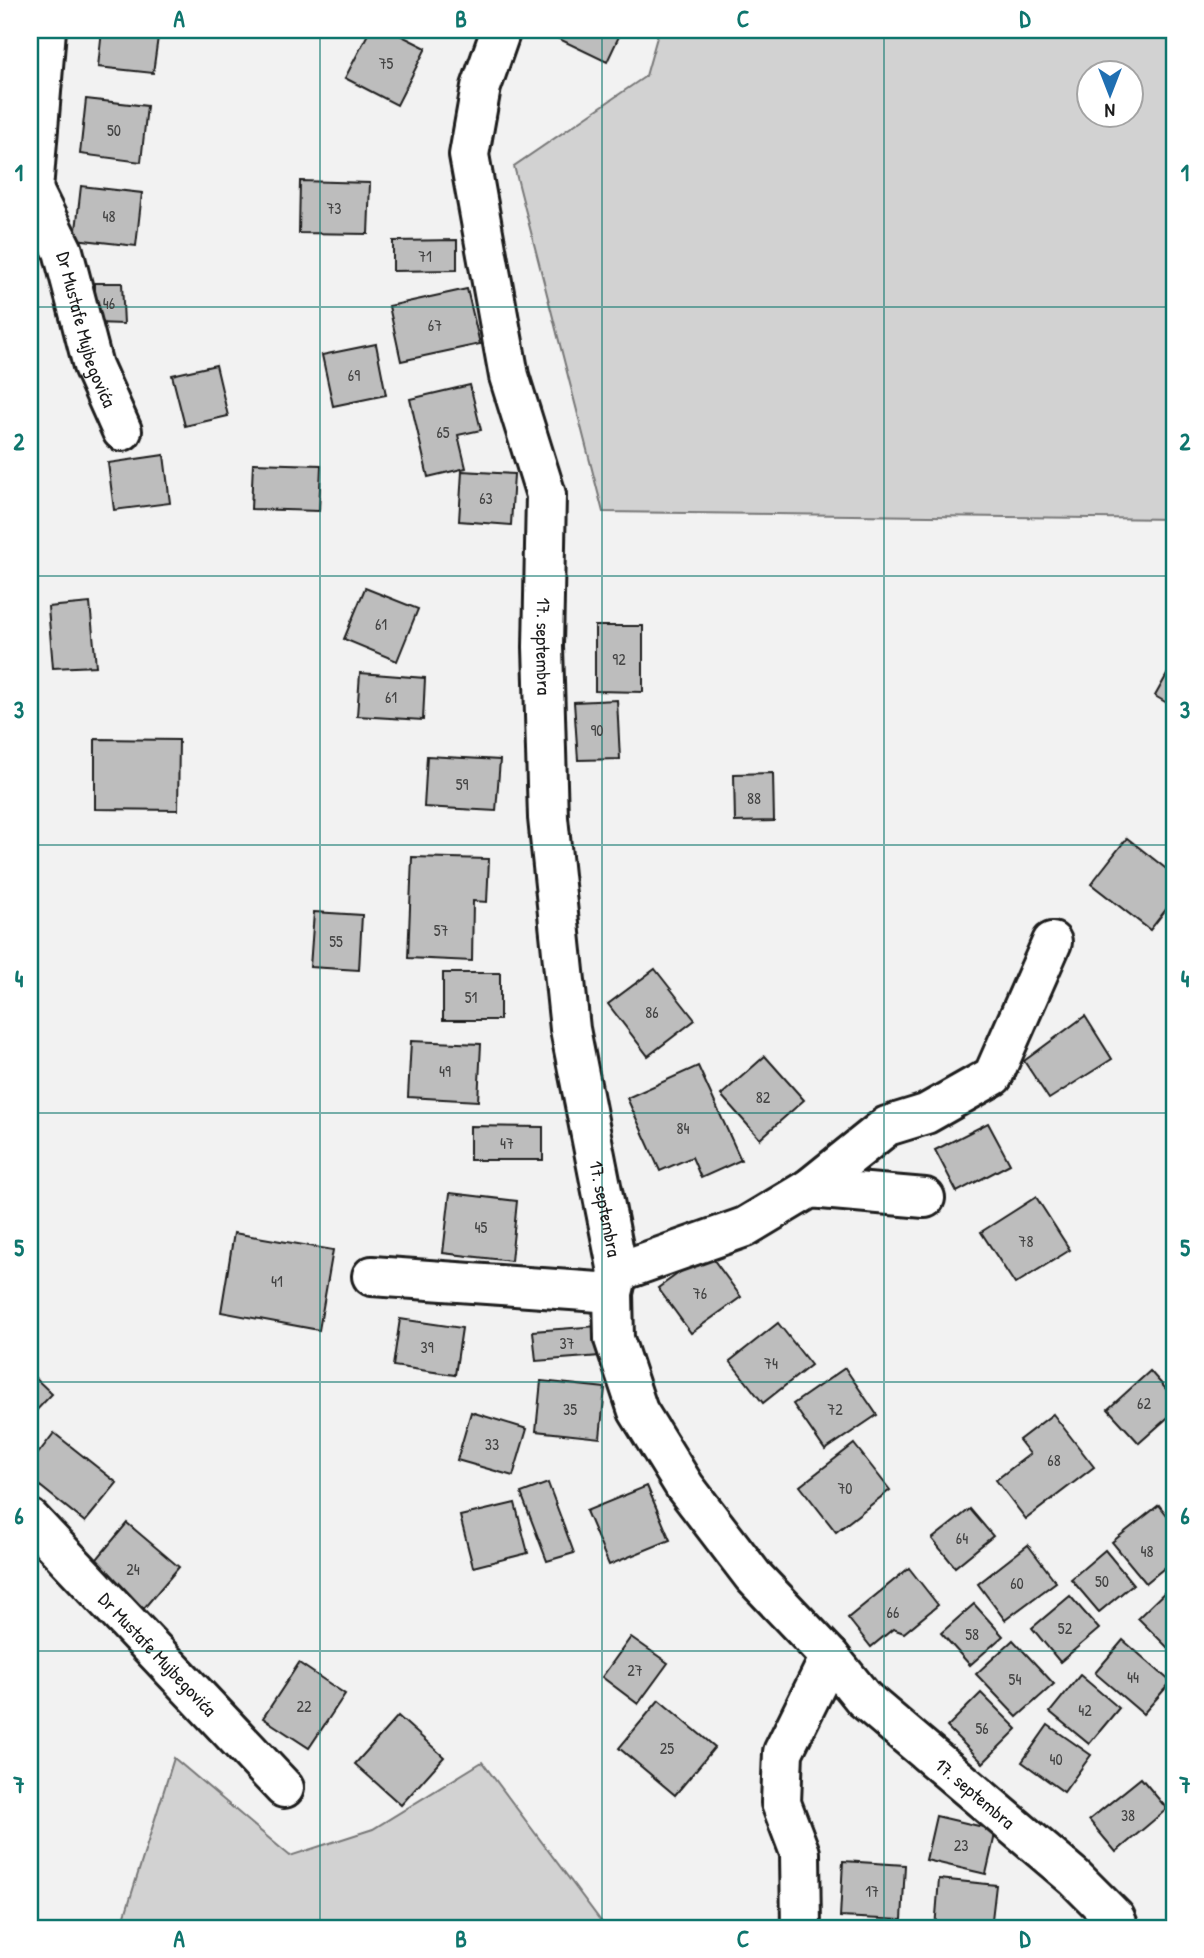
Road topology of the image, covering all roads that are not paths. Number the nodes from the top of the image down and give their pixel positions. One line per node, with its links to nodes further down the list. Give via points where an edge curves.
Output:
1 (46, 30): 3 (street, Dr Mustafe Mujbegovića)
2 (500, 30): 9 (street, 17. septembra, via 481,87 468,155 509,376 546,495 542,647 548,818 570,1029)
3 (32, 193): 4 (street, Dr Mustafe Mujbegovića, via 63,250 93,366)
4 (121, 431)
5 (1052, 942): 6 (street, 17. septembra, via 992,1076 926,1114 887,1126)
6 (810, 1188): 7 (street); 9 (street, 17. septembra, via 746,1227)
7 (925, 1198)
8 (372, 1276): 9 (street, 17. septembra)
9 (615, 1282): 11 (street, 17. septembra, via 614,1339 638,1411 685,1487 753,1576)
10 (30, 1519): 12 (street, Dr Mustafe Mujbegovića)
11 (830, 1657): 13 (street, via 783,1752 781,1803 800,1853); 14 (street, 17. septembra, via 864,1699 1075,1878 1115,1918)
12 (284, 1788)
13 (802, 1928)
14 (1119, 1928)

